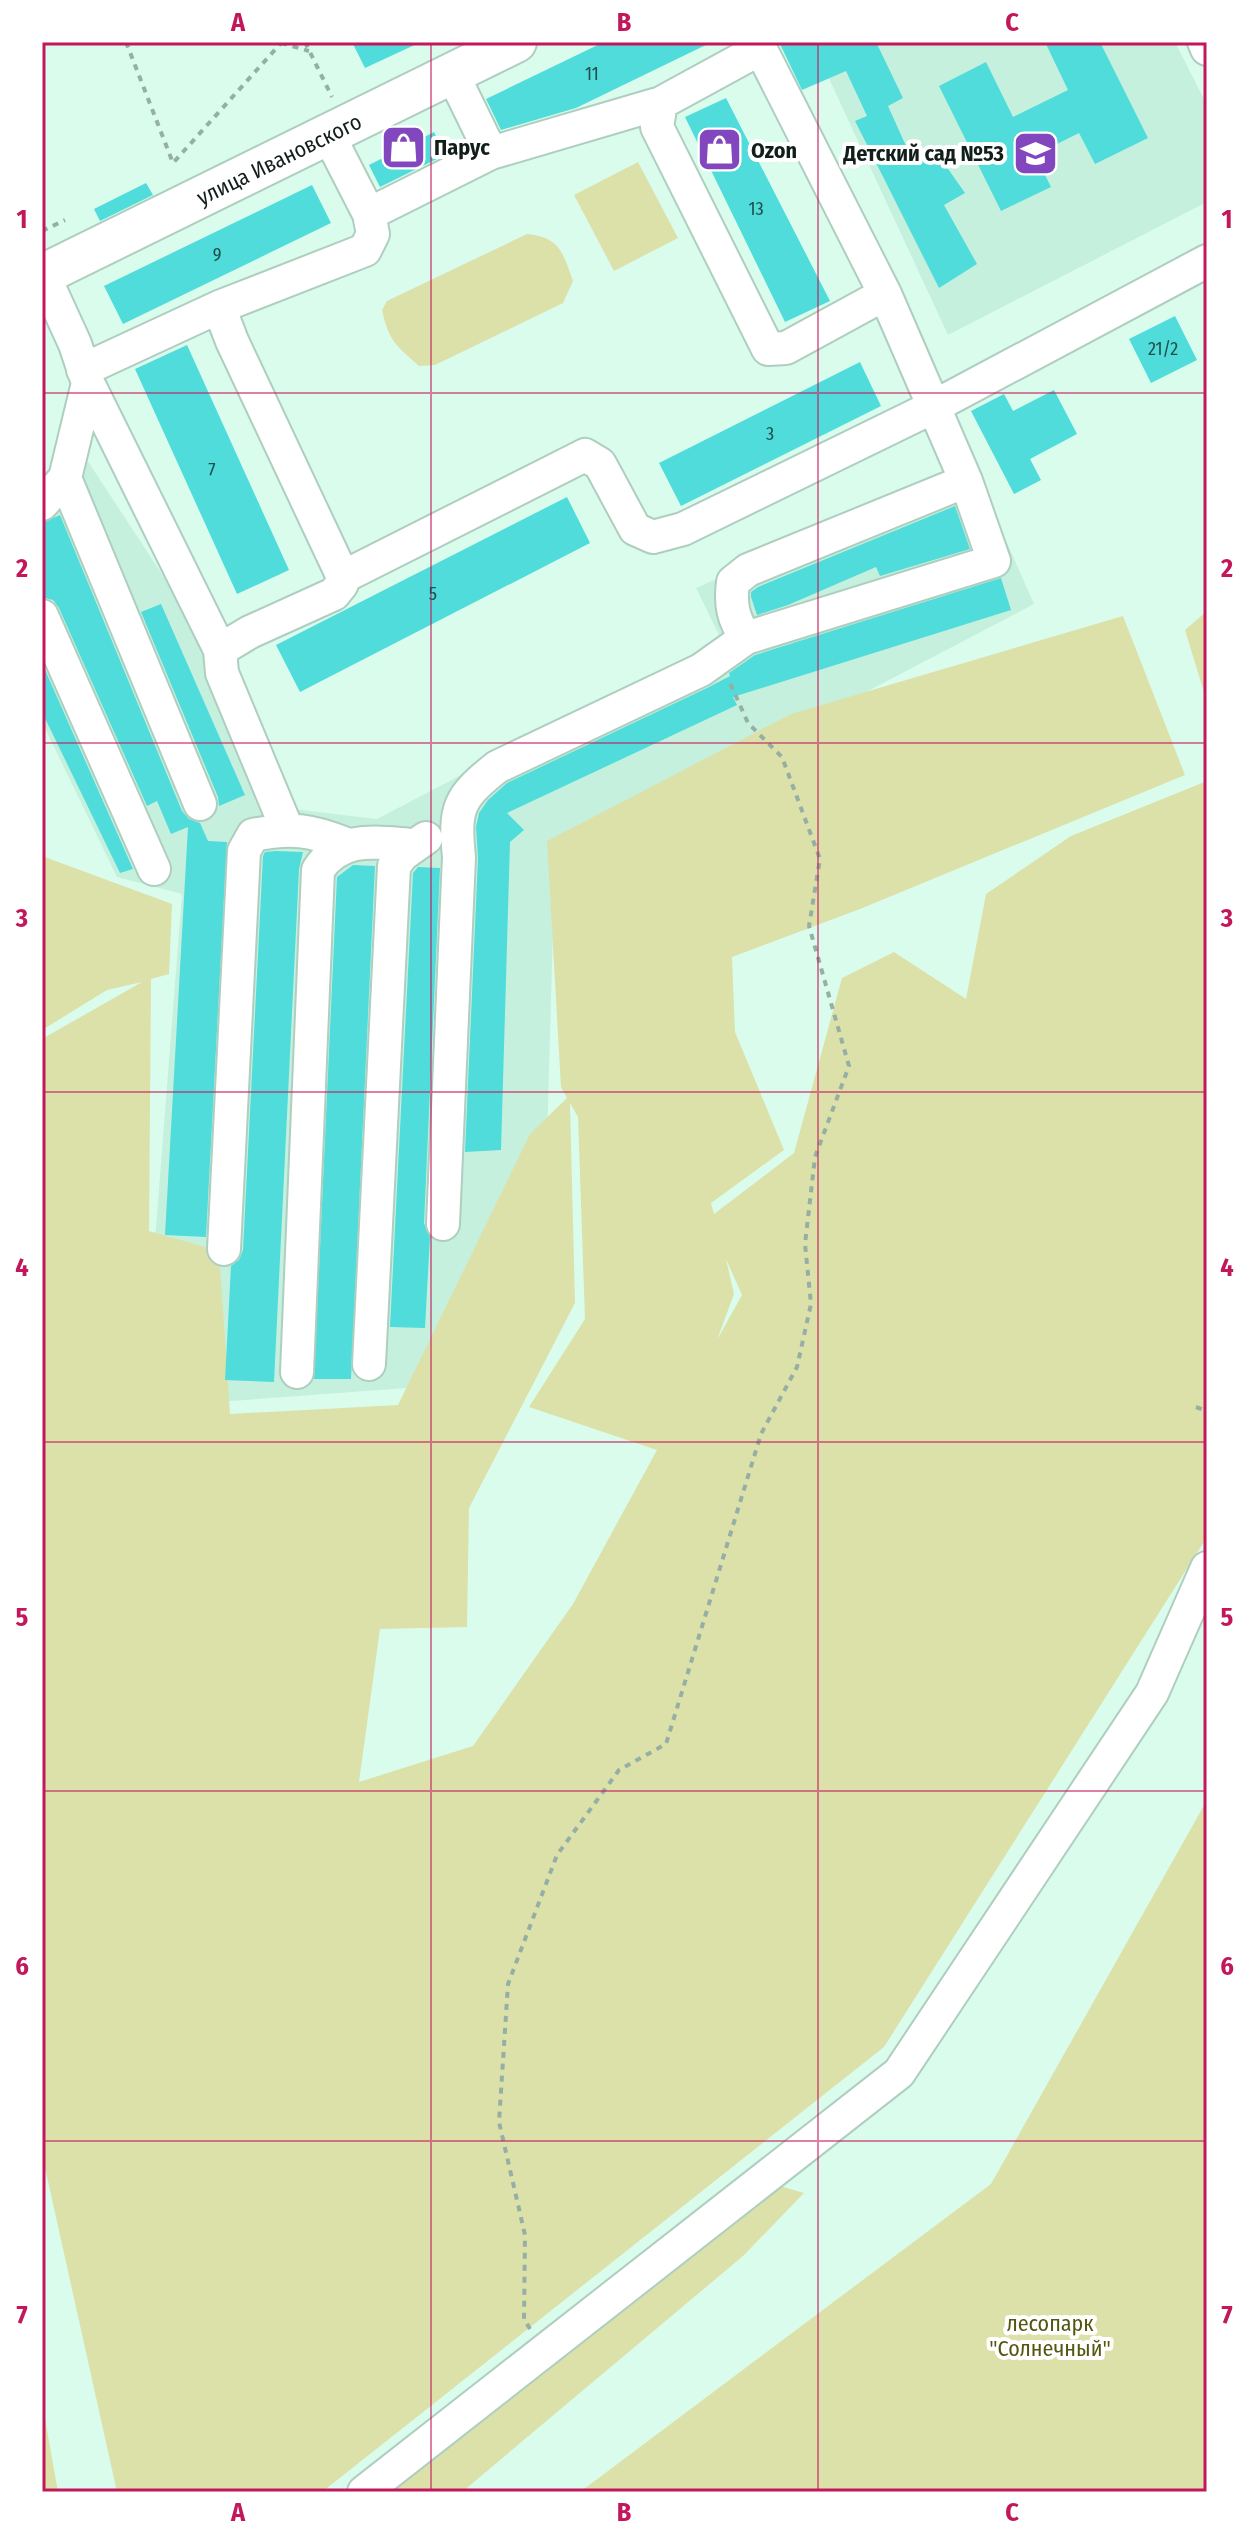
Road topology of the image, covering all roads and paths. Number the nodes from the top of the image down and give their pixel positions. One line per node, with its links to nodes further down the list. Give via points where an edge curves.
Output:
1 (126, 42): 2 (path, via 173,163)
2 (280, 42): 8 (path)
3 (305, 42): 8 (path)
4 (516, 42): 9 (main road, улица Ивановского)
5 (1204, 42): 7 (street)
6 (758, 45): 10 (street); 18 (street)
7 (1207, 49)
8 (309, 51): 11 (path)
9 (452, 73): 11 (main road, улица Ивановского); 12 (street)
10 (661, 103): 12 (street); 18 (street, via 657,127 768,349 786,348)
11 (338, 131): 13 (street); 17 (main road, улица Ивановского)
12 (491, 153): 13 (street)
13 (369, 214): 19 (street, via 373,234 365,250)
14 (65, 220): 15 (path)
15 (42, 231)
16 (1207, 261): 21 (street)
17 (42, 274): 20 (street)
18 (885, 294): 21 (street)
19 (219, 307): 20 (street); 25 (street)
20 (85, 376): 22 (street); 28 (street)
21 (933, 407): 23 (street); 25 (street, via 683,529 653,537 635,529 600,464 585,455)
22 (65, 478): 24 (street); 30 (street)
23 (966, 481): 27 (street, via 748,570 733,582 731,602); 27 (street, via 994,561)
24 (42, 504)
25 (343, 577): 28 (street, via 334,594)
26 (42, 616): 35 (street)
27 (746, 638): 31 (street, via 701,670 497,767 462,800)
28 (220, 650): 32 (street, via 222,673)
29 (725, 673): 43 (path, via 748,723 782,757 820,859 809,926 849,1066 815,1157 805,1244 811,1304 797,1367 761,1434 666,1744 619,1770 557,1855 508,1984 499,2122 525,2235 524,2319)
30 (200, 804)
31 (456, 825): 34 (street); 36 (street, via 459,857)
32 (287, 829): 33 (street, via 314,831); 37 (street, via 253,835 244,851)
33 (346, 844): 34 (street); 39 (street, via 326,857 318,870)
34 (415, 845): 38 (street, via 394,866)
35 (154, 869)
36 (443, 1224)
37 (224, 1249)
38 (369, 1364)
39 (297, 1372)
40 (1196, 1407): 41 (path)
41 (1207, 1411)
42 (1207, 1568): 43 (street, via 1152,1693 899,2073)
43 (544, 2351): 44 (street)
44 (364, 2492)

